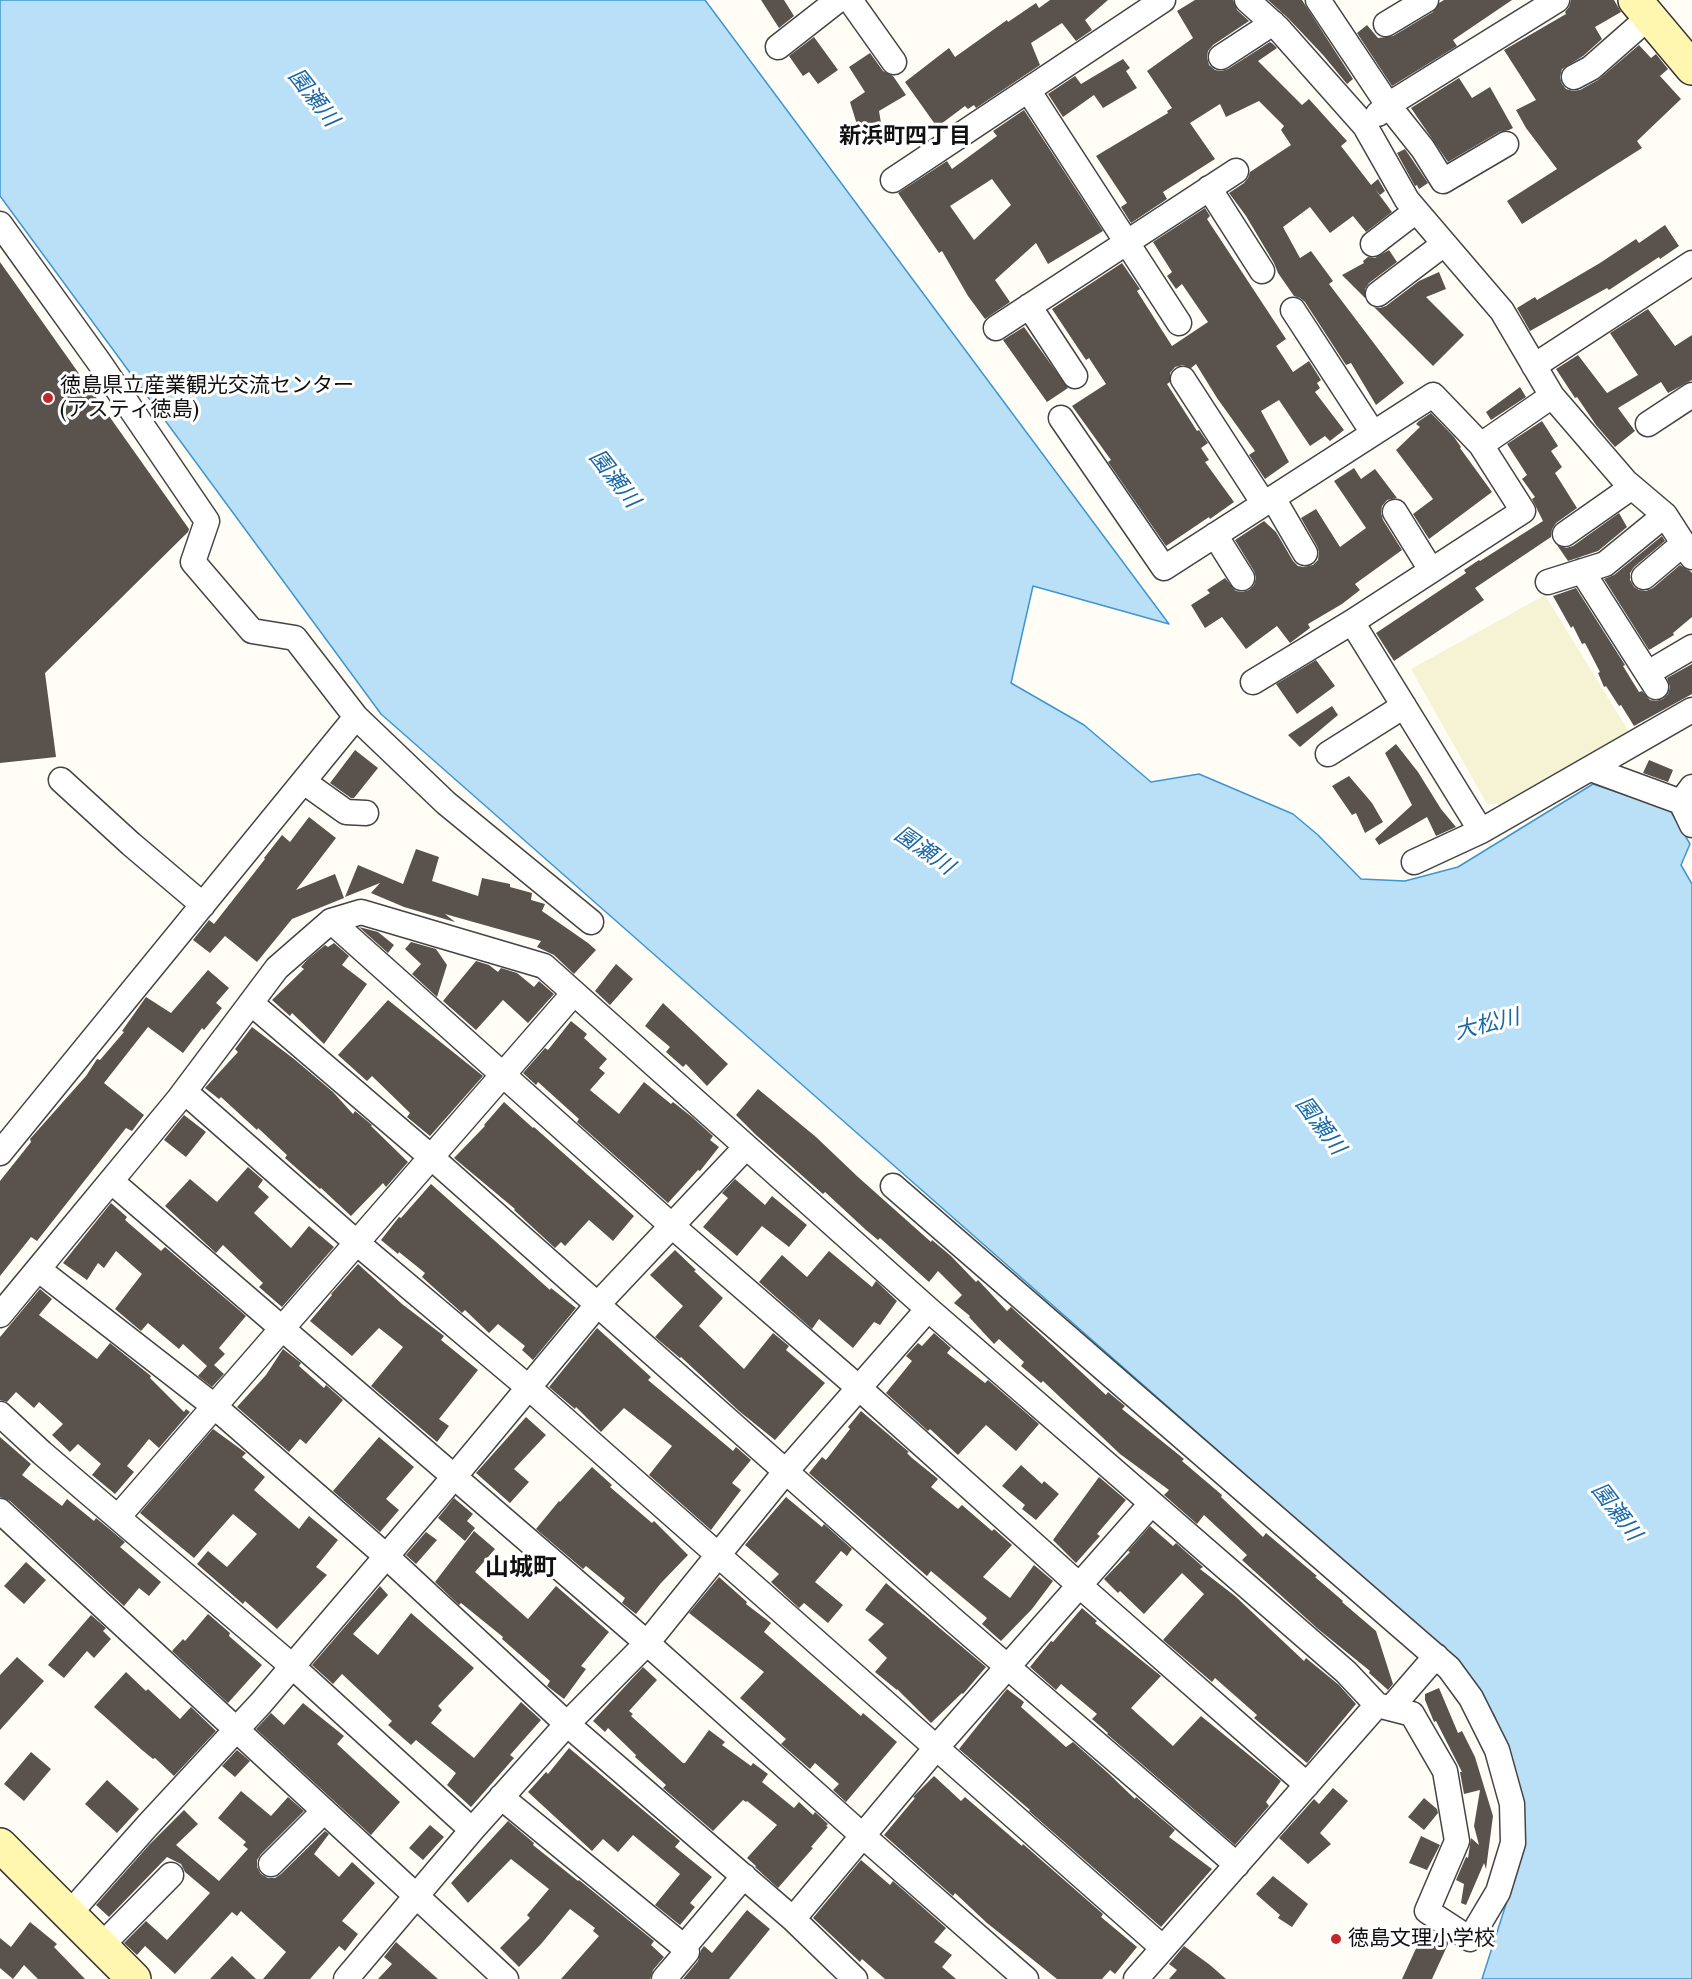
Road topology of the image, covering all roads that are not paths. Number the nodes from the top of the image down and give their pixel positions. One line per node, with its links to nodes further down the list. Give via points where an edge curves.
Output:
1 (838, 0): 11 (street)
2 (850, 0): 13 (street)
3 (1162, 0): 16 (street)
4 (1247, 0): 9 (street)
5 (1317, 0): 17 (street)
6 (1426, 0): 10 (street)
7 (1557, 0): 17 (street)
8 (1642, 9): 14 (street); 15 (street, via 1592,69)
9 (1273, 23): 12 (street); 18 (street)
10 (1386, 24)
11 (778, 47)
12 (1221, 57)
13 (894, 62)
14 (1692, 68)
15 (1574, 77)
16 (1029, 90): 21 (street); 25 (street)
17 (1388, 105): 18 (street); 19 (street, via 1443,181)
18 (1365, 126): 23 (street)
19 (1506, 144)
20 (1236, 171): 22 (street)
21 (893, 180)
22 (1209, 188): 25 (street); 29 (street)
23 (1416, 211): 26 (street); 27 (street)
24 (0, 224): 62 (street, via 207,521 193,562 252,631 295,638)
25 (1128, 241): 31 (street); 33 (street)
26 (1373, 244)
27 (1444, 244): 30 (street); 35 (street, via 1502,311)
28 (1692, 263): 35 (street)
29 (1262, 271)
30 (1378, 294)
31 (1029, 306): 34 (street); 36 (street)
32 (1293, 310): 42 (street)
33 (1179, 323)
34 (996, 327)
35 (1534, 366): 39 (street)
36 (1075, 376)
37 (1183, 379): 45 (street)
38 (1692, 395): 41 (street)
39 (1552, 396): 43 (street); 44 (street)
40 (1061, 418): 49 (street, via 1164,568)
41 (1648, 424)
42 (1373, 434): 43 (street, via 1433,395); 45 (street)
43 (1480, 445): 52 (street, via 1523,511)
44 (1632, 487): 47 (street); 48 (street)
45 (1268, 501): 49 (street); 51 (street)
46 (1395, 512): 52 (street)
47 (1665, 515): 50 (street); 53 (street, via 1605,564)
48 (1565, 534)
49 (1215, 535): 55 (street)
50 (1688, 548): 54 (street)
51 (1305, 553)
52 (1431, 570): 57 (street)
53 (1582, 571): 56 (street); 58 (street, via 1652,680)
54 (1644, 577)
55 (1242, 578)
56 (1548, 582)
57 (1352, 622): 59 (street); 60 (street)
58 (1692, 647)
59 (1253, 682)
60 (1404, 706): 63 (street); 70 (street)
61 (1692, 710): 64 (street)
62 (356, 717): 66 (street); 74 (street, via 446,803)
63 (1328, 754)
64 (1591, 769): 67 (street); 70 (street)
65 (62, 780): 72 (street)
66 (304, 782): 68 (street, via 346,812); 72 (street)
67 (1686, 795): 69 (street)
68 (366, 813)
69 (1692, 825)
70 (1482, 831): 71 (street)
71 (1414, 862)
72 (203, 905): 80 (street)
73 (331, 921): 75 (street, via 361,912 461,941 544,966); 76 (street, via 277,968); 77 (street)
74 (591, 922)
75 (574, 993): 77 (street); 79 (street)
76 (251, 1003): 78 (street); 81 (street)
77 (504, 1074): 81 (street); 84 (street)
78 (184, 1092): 82 (street); 85 (street)
79 (746, 1147): 84 (street); 88 (street)
80 (0, 1153)
81 (431, 1157): 85 (street); 87 (street)
82 (111, 1181): 86 (street); 90 (street)
83 (893, 1186): 104 (street)
84 (671, 1225): 87 (street); 92 (street)
85 (357, 1243): 90 (street); 91 (street)
86 (38, 1269): 89 (street); 93 (street)
87 (598, 1304): 91 (street); 95 (street)
88 (928, 1309): 92 (street); 97 (street)
89 (0, 1315)
90 (282, 1328): 93 (street); 96 (street)
91 (529, 1388): 96 (street); 100 (street)
92 (859, 1388): 95 (street); 102 (street)
93 (214, 1406): 99 (street); 101 (street)
94 (0, 1414): 99 (street)
95 (786, 1471): 100 (street); 106 (street)
96 (454, 1477): 101 (street); 103 (street)
97 (1151, 1504): 102 (street); 107 (street)
98 (0, 1511): 109 (street)
99 (118, 1516): 105 (street)
100 (717, 1553): 103 (street); 110 (street)
101 (386, 1556): 105 (street); 108 (street)
102 (1079, 1585): 106 (street); 111 (street)
103 (647, 1643): 108 (street); 115 (street)
104 (1436, 1656): 107 (street); 107 (street, via 1471,1698 1497,1750 1512,1804 1513,1844 1498,1892 1470,1940 1428,1911 1457,1842 1445,1771 1412,1714)
105 (292, 1666): 109 (street); 114 (street)
106 (1008, 1666): 110 (street); 118 (street)
107 (1384, 1706): 111 (street)
108 (567, 1724): 112 (street); 120 (street)
109 (236, 1731): 113 (street); 122 (street)
110 (936, 1748): 115 (street); 126 (street)
111 (1307, 1785): 118 (street)
112 (501, 1797): 114 (street); 125 (street)
113 (324, 1810): 117 (street); 121 (street)
114 (472, 1830): 121 (street)
115 (862, 1836): 123 (street); 132 (street)
116 (0, 1845): 122 (street)
117 (272, 1864)
118 (1237, 1865): 126 (street)
119 (171, 1875): 124 (street)
120 (744, 1876): 123 (street); 125 (street)
121 (415, 1897): 128 (street); 129 (street)
122 (69, 1914): 124 (street)
123 (793, 1919): 131 (street)
124 (101, 1946): 127 (street)
125 (684, 1947): 130 (street, via 687,1952)
126 (1163, 1948): 133 (street)
127 (134, 1979)
128 (346, 1979)
129 (506, 1979)
130 (664, 1979)
131 (855, 1979)
132 (1026, 1979)
133 (1136, 1979)

